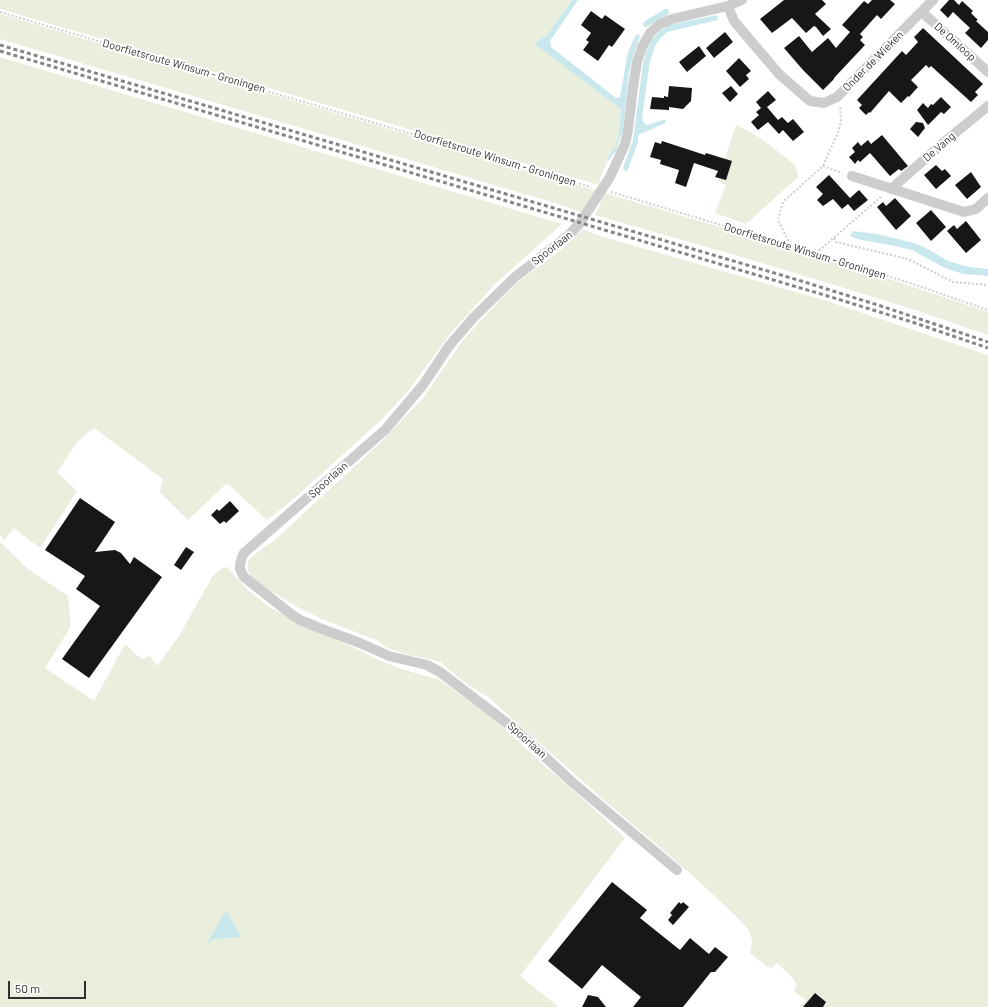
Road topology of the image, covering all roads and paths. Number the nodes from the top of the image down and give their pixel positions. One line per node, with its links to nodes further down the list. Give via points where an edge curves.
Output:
1 (742, 0): 3 (street, Spoorlaan)
2 (933, 0): 5 (street, Onder de Wieken)
3 (728, 6): 7 (street, Onder de Wieken, via 734,21 779,74 810,101 824,103); 12 (street, Spoorlaan, via 666,21 655,28 646,39 638,62 625,144)
4 (0, 12): 12 (path, Doorfietsroute Winsum - Groningen)
5 (922, 12): 6 (street, De Omloop); 7 (street, Onder de Wieken)
6 (988, 72)
7 (837, 98): 9 (path, via 841,122 838,135)
8 (988, 106): 11 (street, De Vang)
9 (823, 166): 10 (path); 15 (path, via 784,201 778,220)
10 (852, 176): 11 (street)
11 (891, 189): 13 (street, via 964,212 976,209); 14 (path)
12 (602, 190): 15 (path, Doorfietsroute Winsum - Groningen); 19 (street, Spoorlaan, via 569,235 514,278 461,331 423,385 385,430 244,553 240,560 240,569 244,577 300,620 360,642 389,656 427,665 440,672 516,730 572,782)
13 (988, 198)
14 (834, 238): 16 (path); 17 (path, via 836,242 857,248 908,259 953,282)
15 (788, 244): 16 (path, Doorfietsroute Winsum - Groningen)
16 (816, 253): 18 (path, Doorfietsroute Winsum - Groningen)
17 (988, 285)
18 (988, 310)
19 (677, 870)

